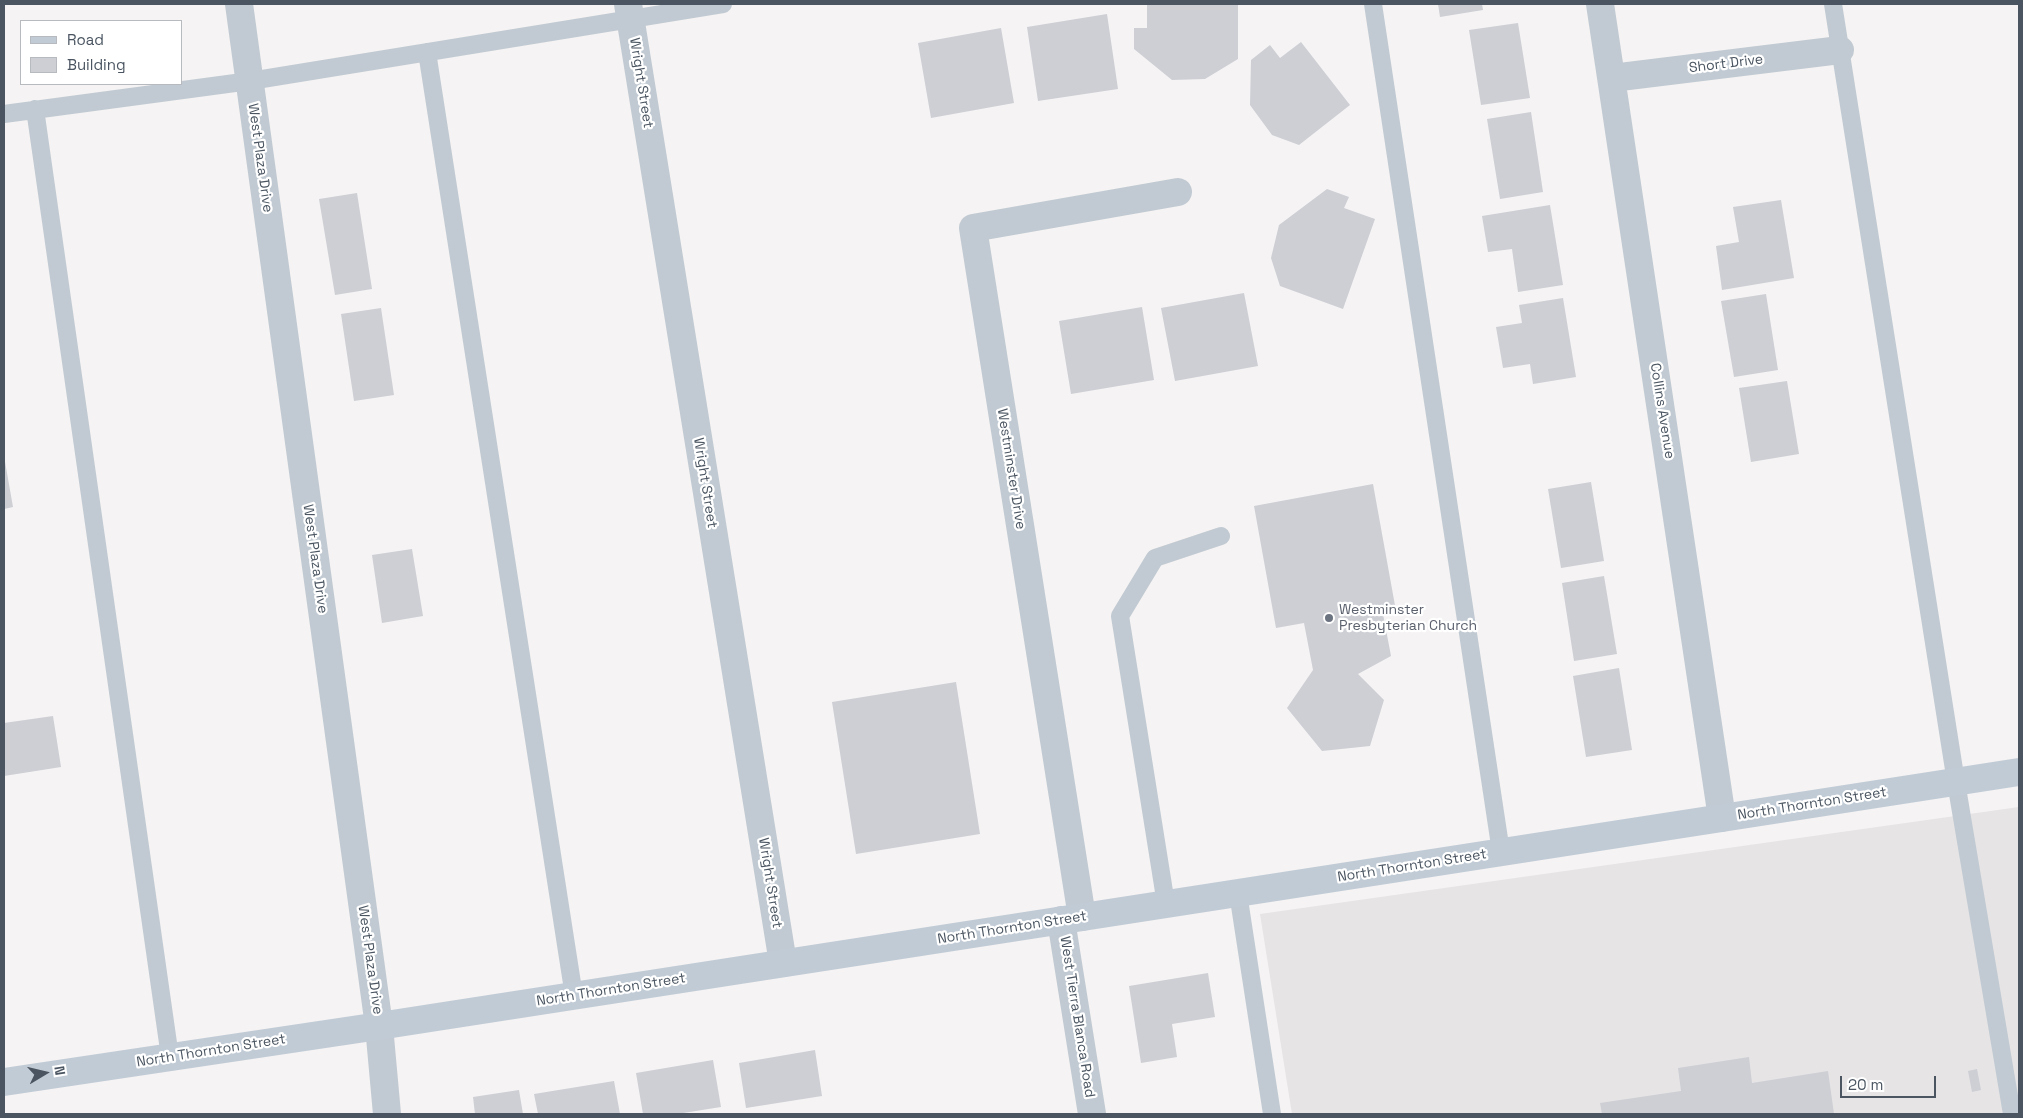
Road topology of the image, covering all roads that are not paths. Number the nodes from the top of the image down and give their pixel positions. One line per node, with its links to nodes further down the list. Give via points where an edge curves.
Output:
1 (239, 4): 10 (street, West Plaza Drive)
2 (723, 4): 6 (lane)
3 (1373, 4): 18 (lane)
4 (1600, 4): 9 (street, Collins Avenue)
5 (1833, 4): 7 (lane)
6 (629, 11): 8 (lane); 22 (street, Wright Street)
7 (1840, 50): 9 (street, Short Drive); 16 (lane)
8 (427, 52): 10 (lane); 23 (lane)
9 (1612, 78): 17 (street, Collins Avenue)
10 (250, 81): 11 (lane); 24 (street, West Plaza Drive)
11 (35, 110): 12 (lane); 25 (lane)
12 (4, 114)
13 (1178, 192): 21 (street, Westminster Drive, via 973,228)
14 (1221, 536): 20 (lane, via 1155,558 1120,616)
15 (2019, 772): 16 (street, North Thornton Street)
16 (1956, 782): 17 (street, North Thornton Street); 30 (lane)
17 (1722, 818): 18 (street, North Thornton Street)
18 (1501, 852): 19 (street, North Thornton Street)
19 (1238, 893): 20 (street, North Thornton Street); 29 (lane)
20 (1166, 904): 21 (street, North Thornton Street)
21 (1071, 918): 22 (street, North Thornton Street); 28 (street, West Tierra Blanca Road)
22 (783, 963): 23 (street, North Thornton Street)
23 (574, 996): 24 (street, North Thornton Street)
24 (379, 1026): 25 (street, North Thornton Street); 27 (street, West Plaza Drive)
25 (170, 1057): 26 (street, North Thornton Street)
26 (4, 1082)
27 (388, 1114)
28 (1092, 1114)
29 (1272, 1114)
30 (2012, 1114)

